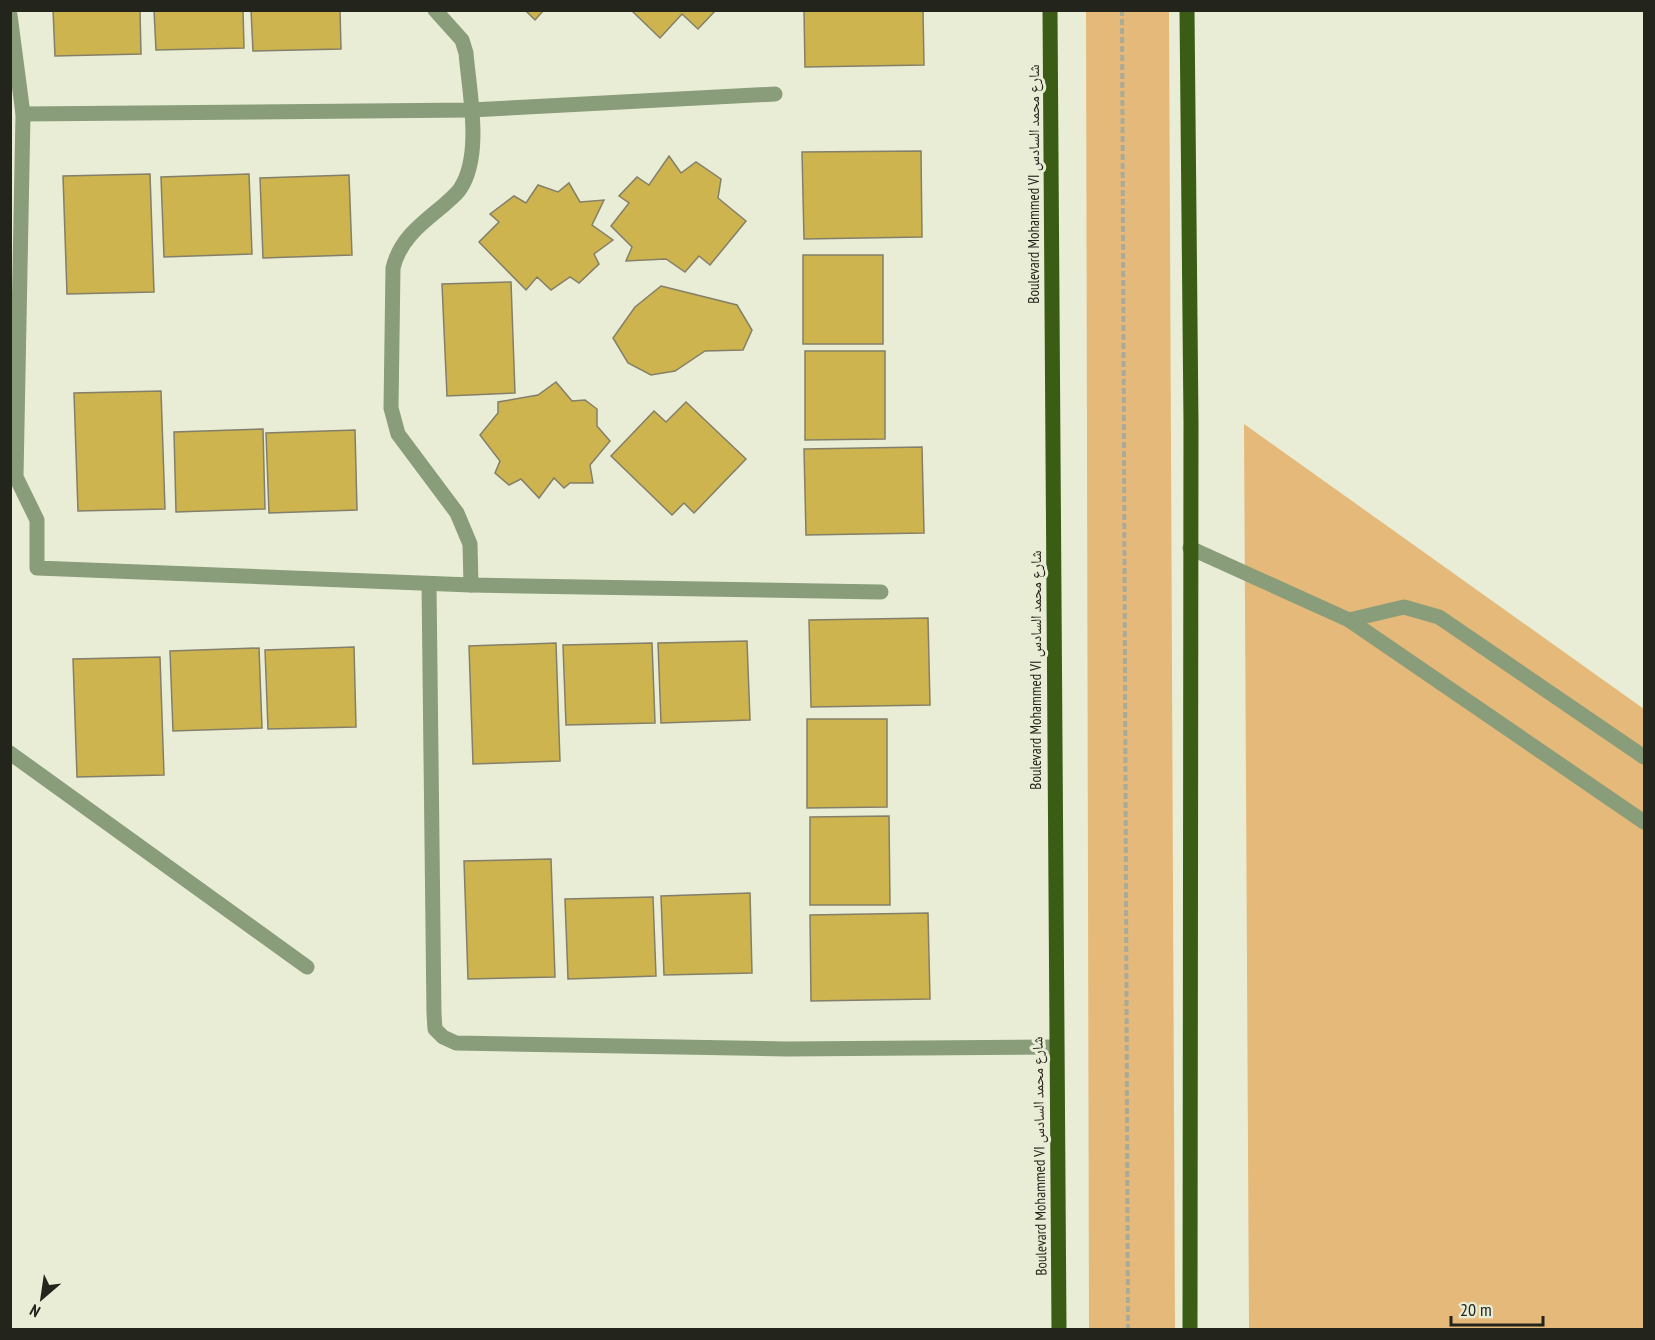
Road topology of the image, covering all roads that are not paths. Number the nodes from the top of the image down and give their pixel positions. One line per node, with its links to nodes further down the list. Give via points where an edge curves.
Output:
1 (435, 10): 6 (street, via 462,40)
2 (1050, 10): 17 (main road, Boulevard Mohammed VI شارع محمد السادس)
3 (1187, 10): 8 (main road)
4 (10, 15): 7 (street)
5 (775, 94): 6 (street)
6 (471, 110): 7 (street); 10 (street, via 472,155 468,176 459,191 397,250 393,268 391,408 398,434 456,513 470,544)
7 (23, 114): 9 (street, via 16,477 37,520 37,568)
8 (1190, 548): 12 (street); 19 (main road)
9 (429, 584): 10 (street); 17 (street, via 434,1014 435,1029 443,1037 456,1042 774,1049)
10 (471, 585): 11 (street)
11 (880, 592)
12 (1349, 620): 14 (street, via 1404,607 1439,616); 15 (street)
13 (10, 753): 16 (street)
14 (1644, 757)
15 (1644, 822)
16 (307, 967)
17 (1055, 1047): 18 (main road, Boulevard Mohammed VI شارع محمد السادس)
18 (1059, 1329)
19 (1190, 1329)

